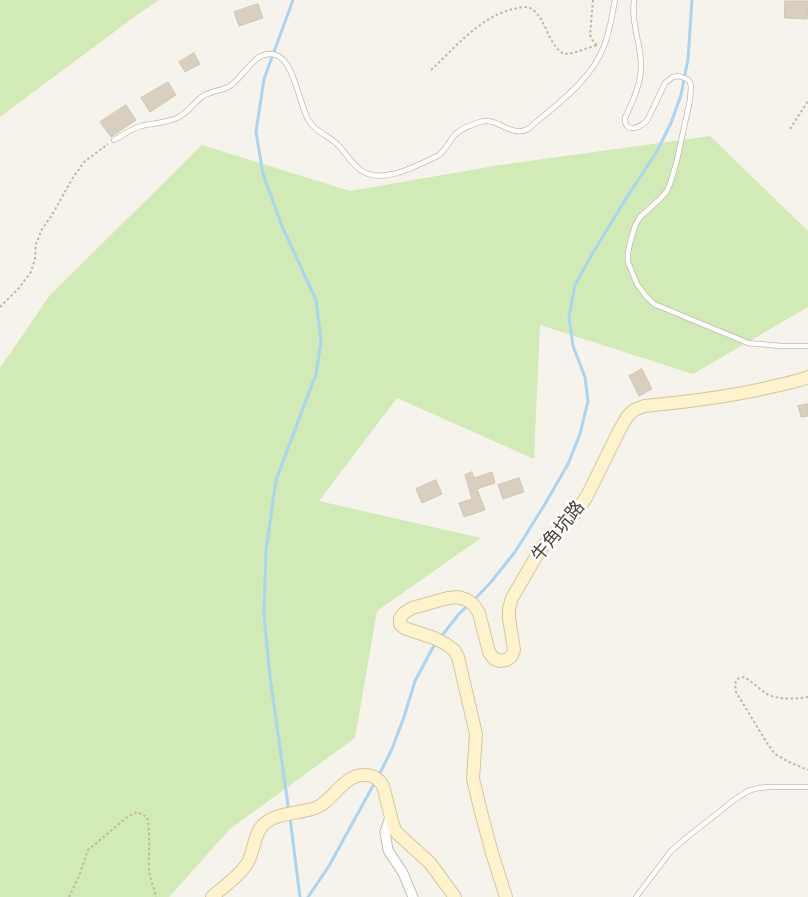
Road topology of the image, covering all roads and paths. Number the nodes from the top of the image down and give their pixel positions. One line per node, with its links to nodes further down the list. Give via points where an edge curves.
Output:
1 (593, 0): 4 (path, via 590,35)
2 (615, 0): 5 (lane)
3 (634, 0): 11 (lane, via 633,17 641,65 635,95 624,122 626,126 633,128 645,123 665,83 674,77 687,79 691,87 677,160 667,191 640,217 630,243 628,262 637,284 654,304 748,343)
4 (597, 45): 5 (path); 6 (path, via 564,54 556,48 534,10 524,7 487,20)
5 (604, 46): 9 (lane, via 596,62 572,91 523,132 512,131 494,122 480,122 458,132 439,155 386,176 366,174 338,144 314,128 308,120 289,67 276,55 261,56 232,85 205,94 182,116 129,130)
6 (431, 70)
7 (808, 101): 8 (path)
8 (790, 129)
9 (114, 140): 10 (path, via 84,162 42,229 31,272)
10 (0, 307)
11 (808, 346)
12 (808, 377): 22 (street, 牛角坑路, via 760,390 634,410 619,431 587,496 540,550 512,598 509,618 514,650 506,660 494,659 489,652 480,614 467,600 458,597 412,608 400,618 404,628 446,644 458,657 476,734 473,779)
13 (808, 697): 14 (path, via 769,695 744,677 737,679 735,684 736,692 775,754)
14 (808, 770)
15 (808, 787): 23 (lane, via 748,791 671,851)
16 (390, 814): 19 (street, via 380,781 368,775 353,777 317,807 273,818 263,825 248,862); 20 (street, via 386,832 388,850); 21 (street, via 396,832 430,863)
17 (69, 897): 18 (path, via 88,850 137,812 147,817 150,872)
18 (156, 897)
19 (212, 897)
20 (413, 897)
21 (455, 897)
22 (506, 897)
23 (636, 897)

